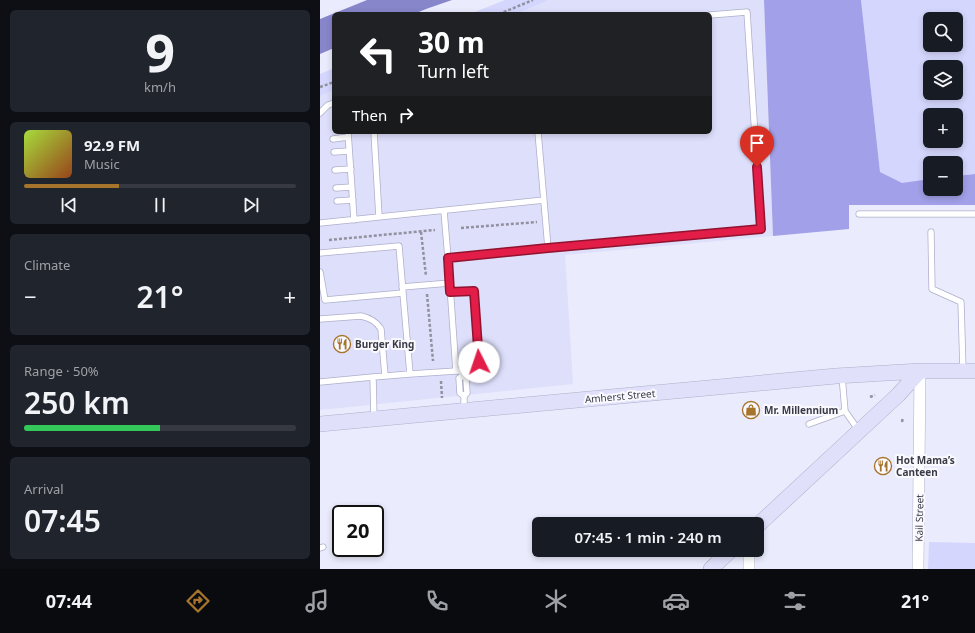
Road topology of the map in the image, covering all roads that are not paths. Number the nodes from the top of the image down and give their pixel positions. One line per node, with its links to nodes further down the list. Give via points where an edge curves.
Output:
1 (712, 15): 24 (lane, via 747,12 761,229)
2 (332, 103): 3 (lane)
3 (320, 113)
4 (374, 134): 20 (lane)
5 (538, 134): 15 (lane)
6 (348, 135): 7 (lane); 8 (lane)
7 (333, 139)
8 (349, 151): 9 (lane); 10 (lane)
9 (334, 152)
10 (350, 168): 11 (lane); 12 (lane)
11 (335, 170)
12 (352, 187): 13 (lane); 14 (lane)
13 (336, 188)
14 (353, 200): 16 (lane); 21 (lane)
15 (544, 200): 17 (lane); 24 (lane)
16 (338, 201)
17 (444, 211): 20 (lane); 26 (lane)
18 (859, 214): 19 (lane)
19 (975, 214)
20 (379, 217): 21 (lane)
21 (354, 220): 22 (lane)
22 (320, 223)
23 (931, 232): 34 (lane, via 932,289 961,302)
24 (548, 248): 26 (lane)
25 (320, 253): 29 (lane, via 399,246)
26 (448, 258): 28 (lane)
27 (320, 272): 31 (lane)
28 (450, 283): 29 (lane); 30 (lane)
29 (403, 290): 31 (lane); 36 (lane)
30 (450, 292): 35 (lane); 35 (lane, via 474,291 479,362)
31 (322, 300)
32 (320, 319): 37 (lane, via 362,316 374,320 381,328)
33 (920, 371): 34 (street, Amherst Street); 38 (street, Amherst Street); 46 (street); 52 (street, Kail Street)
34 (969, 371)
35 (460, 373): 36 (lane); 41 (lane, via 466,378)
36 (410, 374): 37 (lane)
37 (385, 376): 39 (lane)
38 (842, 376): 41 (street, Amherst Street); 42 (lane)
39 (373, 377): 40 (lane); 43 (lane)
40 (320, 382)
41 (464, 411): 43 (street, Amherst Street)
42 (845, 411): 45 (lane); 46 (lane)
43 (374, 419): 44 (street, Amherst Street)
44 (320, 424)
45 (809, 424)
46 (859, 431): 47 (street)
47 (764, 519)
48 (724, 557): 50 (street)
49 (749, 557): 51 (street)
50 (712, 569)
51 (749, 569)
52 (918, 569)

